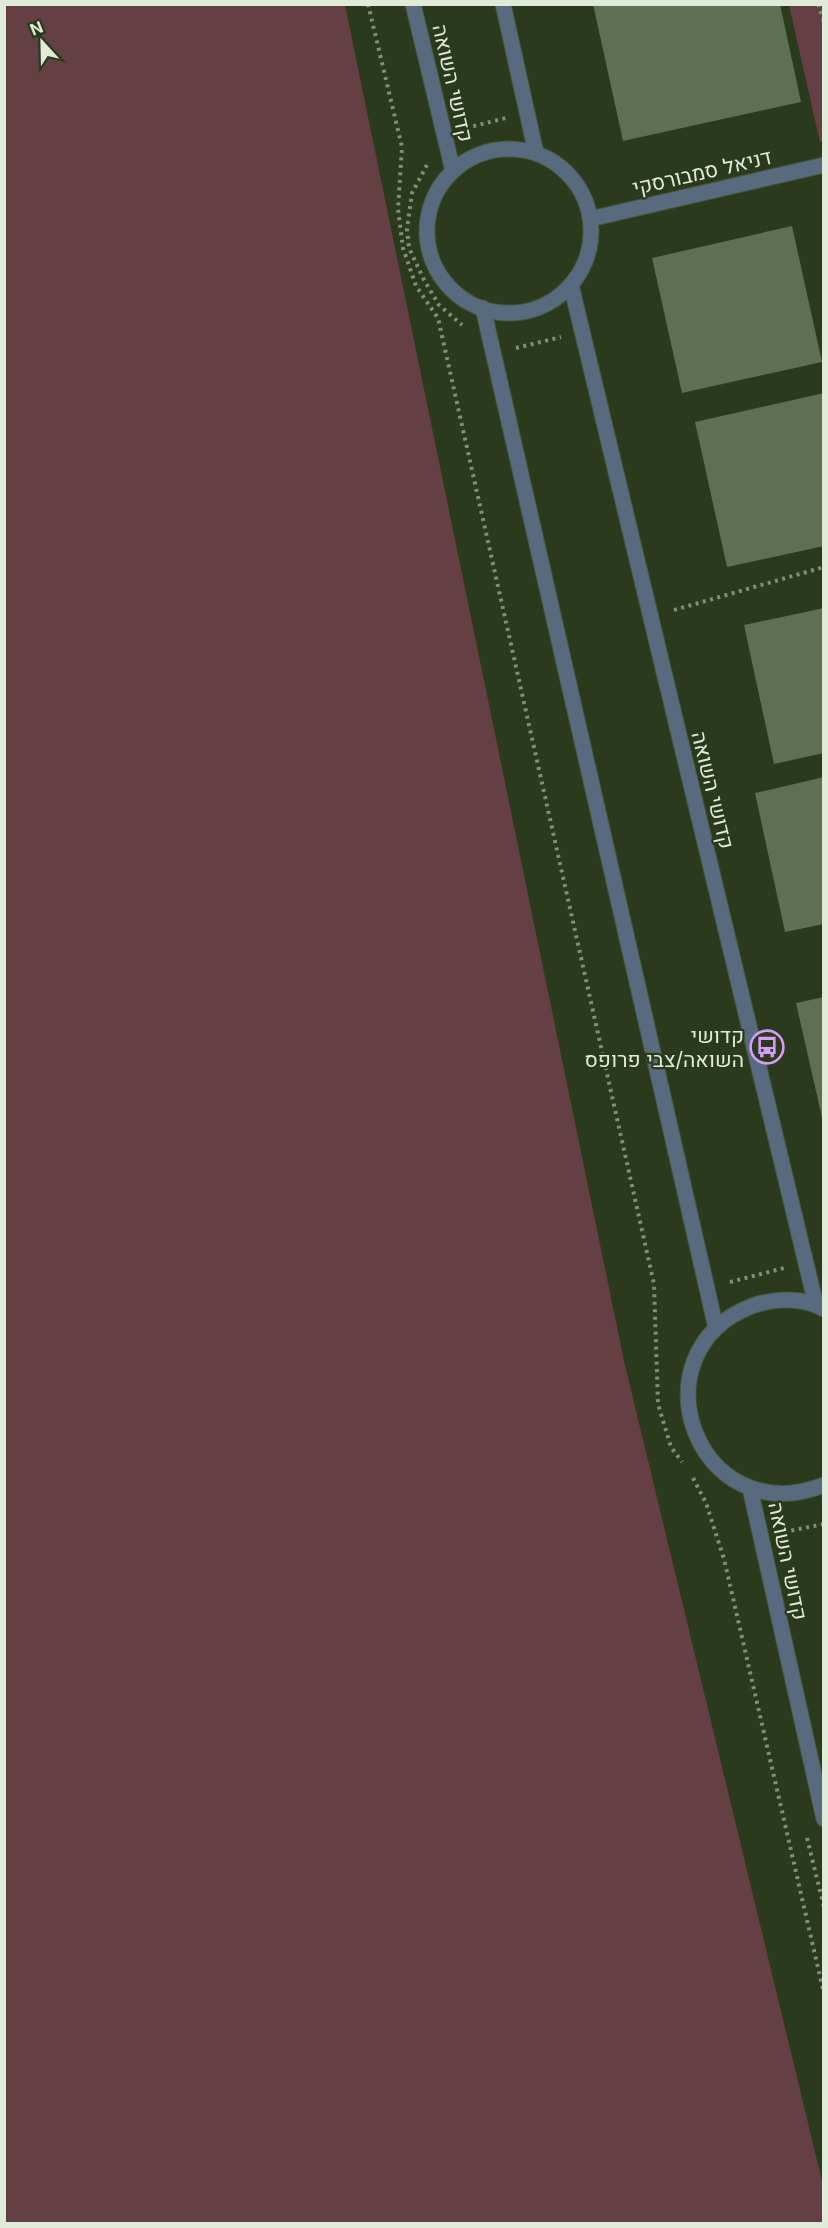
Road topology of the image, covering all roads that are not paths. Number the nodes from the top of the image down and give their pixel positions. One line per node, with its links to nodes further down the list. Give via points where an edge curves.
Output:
1 (413, 4): 5 (street, קדושי השואה)
2 (503, 4): 3 (street)
3 (536, 153): 5 (street, via 492,150); 6 (street, via 556,163 573,179 584,197)
4 (824, 165): 6 (street, דניאל סמבורסקי)
5 (453, 171): 8 (street, via 436,194 427,220 428,249 439,274 458,295)
6 (590, 219): 7 (street, via 587,254)
7 (571, 285): 8 (street, via 553,300 530,310 507,313); 9 (street, קדושי השואה, via 805,1262)
8 (483, 308): 10 (street)
9 (820, 1307): 10 (street, via 790,1300 763,1302 738,1312)
10 (716, 1328): 12 (street, via 697,1354 688,1385 689,1418 701,1448 722,1472)
11 (824, 1485): 12 (street, via 806,1492 778,1494)
12 (750, 1488): 13 (street, קדושי השואה)
13 (824, 1819)

